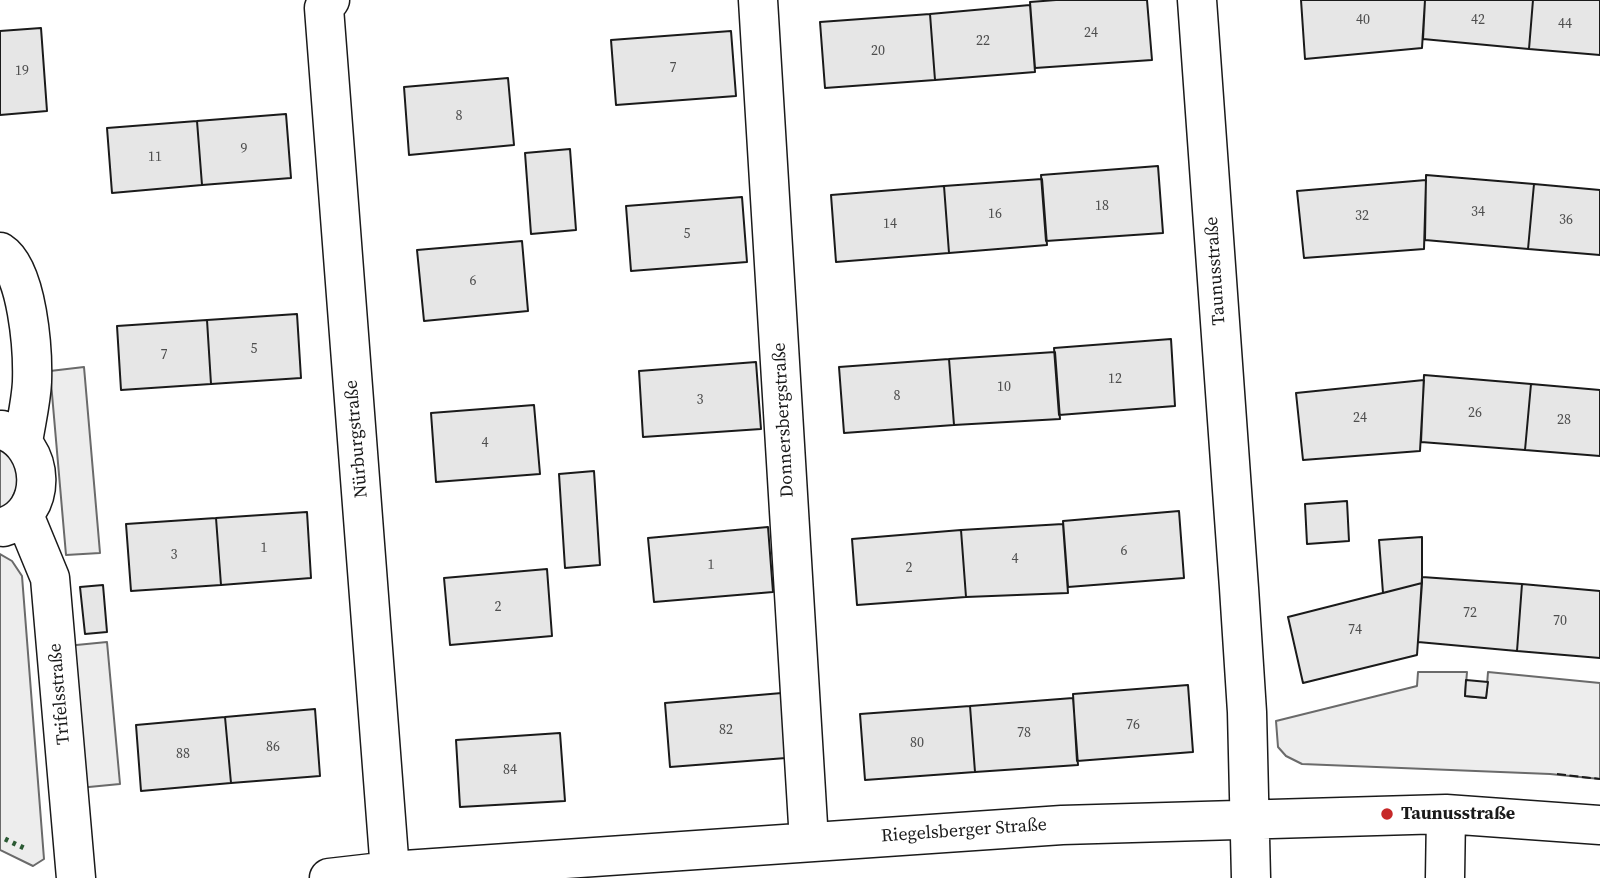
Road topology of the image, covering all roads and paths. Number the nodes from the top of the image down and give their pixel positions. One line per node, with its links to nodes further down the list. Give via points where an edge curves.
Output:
1 (758, 0): 10 (street, Donnersbergstraße)
2 (1197, 0): 8 (street, Taunusstraße, via 1240,588)
3 (327, 4): 11 (street, Nürburgstraße)
4 (0, 252): 5 (street, Trifelsstraße, via 19,279 31,344 32,383)
5 (11, 436): 6 (street, Trifelsstraße, via 34,458 38,478 34,498)
6 (12, 521): 12 (street, Trifelsstraße, via 50,578)
7 (1446, 814): 8 (street, Riegelsberger Straße); 9 (street, Riegelsberger Straße); 15 (street)
8 (1251, 820): 10 (street, Riegelsberger Straße, via 1062,825); 14 (street, Taunusstraße)
9 (1600, 825)
10 (809, 841): 11 (street, Riegelsberger Straße)
11 (390, 871): 13 (street, Riegelsberger Straße)
12 (76, 878)
13 (329, 878)
14 (1251, 878)
15 (1445, 878)

